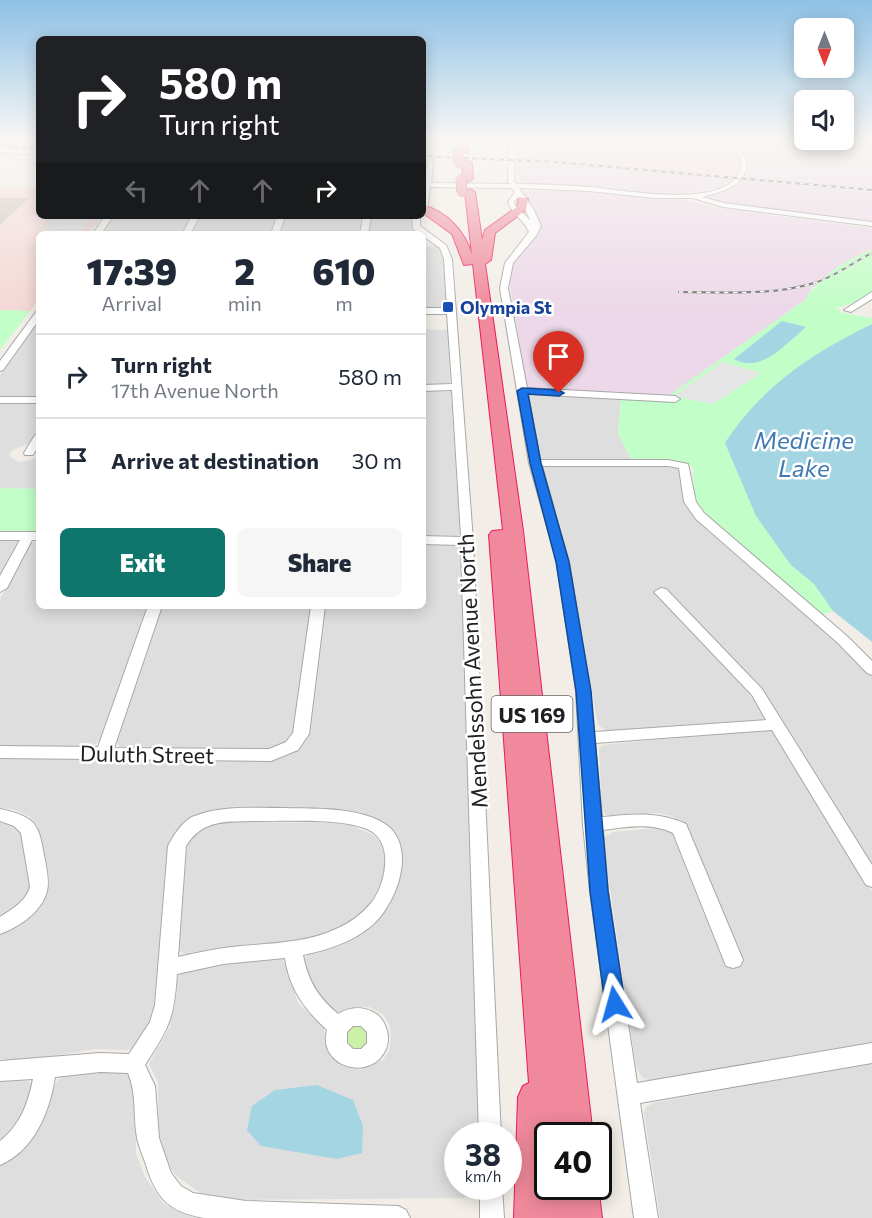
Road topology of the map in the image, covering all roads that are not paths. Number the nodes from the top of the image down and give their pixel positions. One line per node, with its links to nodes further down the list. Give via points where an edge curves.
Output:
1 (467, 197): 12 (highway, US 169)
2 (467, 197): 12 (highway, US 169)
3 (520, 197): 6 (highway, via 524,206)
4 (521, 197): 10 (street, via 536,220 537,228)
5 (697, 197): 9 (street, via 723,205)
6 (517, 212): 8 (highway); 10 (street)
7 (426, 215): 12 (highway, via 443,220 459,232)
8 (499, 223): 10 (highway, via 512,220); 12 (highway, via 487,236)
9 (872, 224)
10 (531, 229): 21 (street, via 514,254 504,282)
11 (431, 245): 16 (street, Mendelssohn Avenue North, via 448,253)
12 (476, 281): 48 (highway, US 169); 57 (highway, US 169, via 513,531)
13 (872, 295): 14 (street)
14 (848, 310)
15 (426, 311): 16 (street)
16 (452, 311): 19 (street, Mendelssohn Avenue North)
17 (36, 318): 18 (street)
18 (0, 368)
19 (457, 387): 20 (street); 31 (street, Mendelssohn Avenue North)
20 (426, 388)
21 (522, 391): 22 (street); 27 (street)
22 (675, 399)
23 (0, 400): 24 (street)
24 (36, 400)
25 (36, 442): 26 (street)
26 (29, 453)
27 (535, 463): 36 (street, via 679,464 686,470 690,502 700,516); 38 (street, via 562,562)
28 (0, 536): 29 (street)
29 (34, 536): 32 (street)
30 (426, 540): 31 (street)
31 (466, 541): 55 (street, Mendelssohn Avenue North)
32 (0, 588)
33 (661, 592): 37 (street, via 757,692)
34 (154, 609): 40 (street)
35 (318, 609): 40 (street, Duluth Street, via 301,734 292,746 271,755)
36 (872, 669)
37 (778, 724): 38 (street); 43 (street)
38 (588, 738): 42 (street)
39 (0, 752): 40 (street, Duluth Street)
40 (104, 753)
41 (0, 815): 44 (street, via 22,823 29,831 39,882 31,903)
42 (592, 825): 46 (street, via 645,820 667,821 680,829); 54 (street)
43 (872, 880)
44 (0, 926)
45 (292, 950): 47 (street, via 223,956); 47 (street, via 343,935 372,914 384,899 395,862 391,845 375,826 337,817 223,815 198,822 177,846); 49 (street, via 299,985 310,1002)
46 (733, 960)
47 (170, 968): 51 (street, via 159,1026)
48 (538, 995): 56 (highway, US 169); 64 (highway)
49 (338, 1028)
50 (872, 1053): 54 (street)
51 (134, 1064): 52 (street, via 106,1060); 62 (street, via 144,1086 148,1138 162,1180 189,1204 246,1214)
52 (45, 1069): 53 (street); 58 (street, via 37,1110 21,1134)
53 (0, 1071)
54 (628, 1095): 67 (street)
55 (489, 1122)
56 (549, 1122)
57 (575, 1122)
58 (0, 1154)
59 (491, 1200): 63 (street)
60 (556, 1200): 65 (highway)
61 (582, 1200): 66 (highway)
62 (398, 1218)
63 (492, 1218)
64 (532, 1218)
65 (557, 1218)
66 (584, 1218)
67 (646, 1218)

